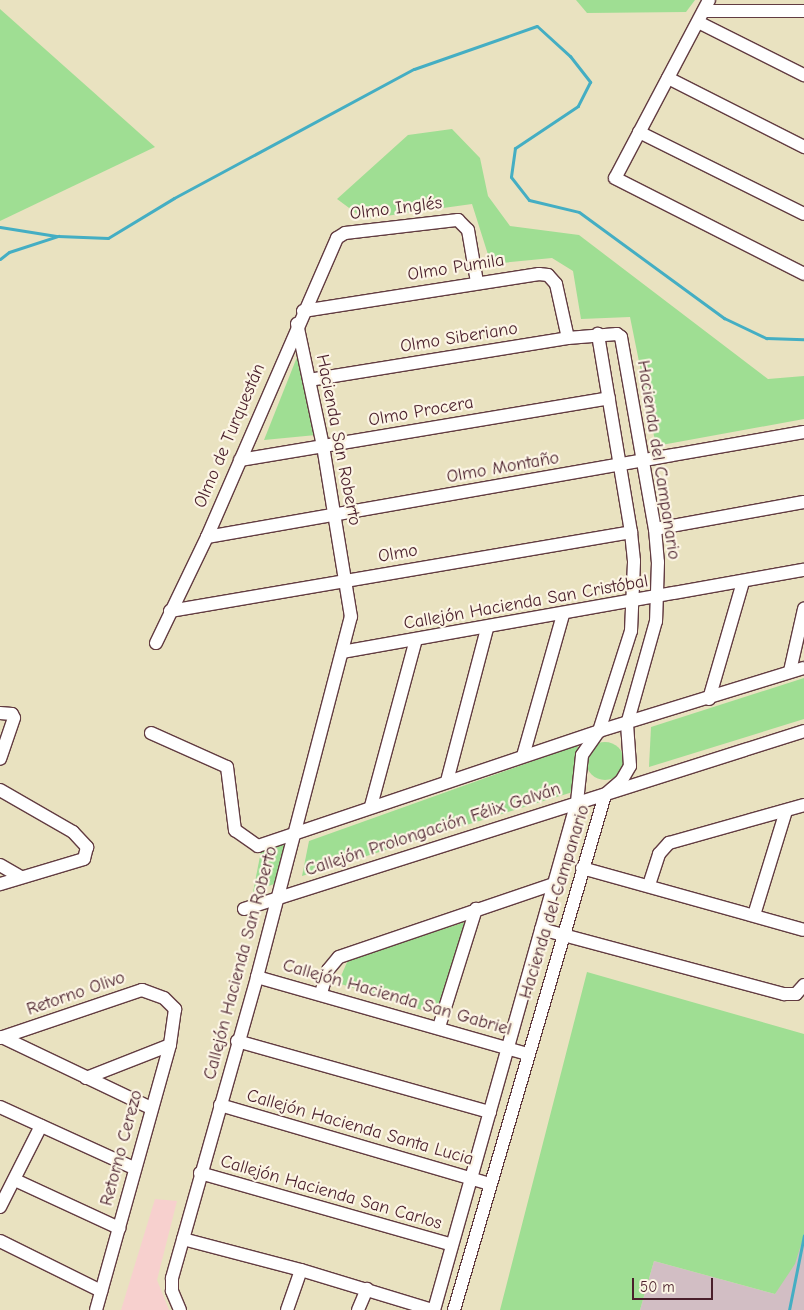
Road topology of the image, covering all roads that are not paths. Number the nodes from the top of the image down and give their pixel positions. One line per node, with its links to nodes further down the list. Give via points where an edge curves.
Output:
1 (780, 5): 2 (street); 3 (street)
2 (704, 11): 4 (street); 5 (street)
3 (804, 11)
4 (804, 75)
5 (668, 78): 6 (street); 7 (street)
6 (639, 132): 8 (street); 10 (street, via 615,178)
7 (804, 147)
8 (804, 214)
9 (334, 242): 11 (street, Olmo Inglés, via 345,233 458,220 468,230); 12 (street, Olmo de Turquestán)
10 (804, 274)
11 (477, 282): 12 (street, Olmo Pumila); 16 (street, Olmo Pumila, via 548,275 556,284)
12 (303, 311): 13 (street, Olmo de Turquestán)
13 (297, 324): 17 (street, Hacienda San Roberto); 21 (street, Olmo de Turquestán)
14 (615, 333): 15 (street, Olmo Siberiano); 22 (street, Hacienda del Campanario, via 621,337)
15 (598, 334): 16 (street, Olmo Siberiano); 18 (street, Hacienda del Campanario)
16 (568, 338): 17 (street, Olmo Siberiano)
17 (310, 380): 20 (street, Hacienda San Roberto)
18 (609, 398): 20 (street, Olmo Procera); 23 (street, Hacienda del Campanario)
19 (804, 432): 22 (street, Olmo Montaño)
20 (323, 446): 21 (street, Olmo Procera); 25 (street, Hacienda San Roberto)
21 (240, 460): 28 (street, Olmo de Turquestán)
22 (644, 462): 23 (street, Olmo Montaño); 26 (street, Hacienda del Campanario)
23 (620, 466): 25 (street, Olmo Montaño); 27 (street, Hacienda del Campanario)
24 (804, 502): 26 (street)
25 (335, 514): 28 (street, Olmo Montaño); 30 (street, Hacienda San Roberto)
26 (655, 529): 32 (street, Hacienda del Campanario)
27 (631, 532): 30 (street, Olmo); 33 (street, Hacienda del Campanario)
28 (207, 537): 35 (street, Olmo de Turquestán)
29 (804, 570): 31 (street, Callejón Hacienda San Cristóbal)
30 (347, 580): 35 (street, Olmo); 37 (street, Hacienda San Roberto)
31 (743, 582): 32 (street, Callejón Hacienda San Cristóbal); 44 (street)
32 (658, 598): 33 (street, Callejón Hacienda San Cristóbal); 46 (street, Hacienda del Campanario, via 654,632)
33 (633, 602): 36 (street, Callejón Hacienda San Cristóbal); 47 (street, Hacienda del Campanario, via 629,641)
34 (804, 609): 43 (street)
35 (170, 611): 40 (street, Olmo de Turquestán)
36 (563, 615): 38 (street, Callejón Hacienda San Cristóbal); 50 (street)
37 (350, 623): 41 (street, Callejón Hacienda San Roberto)
38 (487, 628): 39 (street, Callejón Hacienda San Cristóbal); 52 (street)
39 (416, 640): 41 (street, Callejón Hacienda San Cristóbal); 57 (street)
40 (156, 642)
41 (342, 652): 59 (street, Callejón Hacienda San Roberto)
42 (804, 668): 43 (street)
43 (790, 672): 44 (street)
44 (709, 699): 46 (street)
45 (4, 713): 51 (street, via 14,716 14,721)
46 (627, 724): 47 (street); 54 (street, Hacienda del Campanario, via 630,766 622,780)
47 (599, 731): 50 (street); 55 (street, Hacienda del Campanario, via 582,755)
48 (804, 731): 54 (street, Callejón Prolongación Félix Galván)
49 (151, 733): 59 (street, via 227,767 235,830 258,846)
50 (523, 756): 52 (street)
51 (0, 759)
52 (447, 781): 57 (street)
53 (0, 790): 62 (street, via 77,835 87,847 84,858)
54 (605, 795): 55 (street, Callejón Prolongación Félix Galván); 61 (street, Hacienda del Campanario)
55 (577, 802): 64 (street, Hacienda del Campanario); 66 (street, Callejón Prolongación Félix Galván)
56 (804, 805): 58 (street)
57 (371, 806): 59 (street)
58 (786, 811): 65 (street, via 669,843 659,854); 69 (street)
59 (294, 834): 66 (street, Callejón Hacienda San Roberto)
60 (0, 865): 62 (street)
61 (582, 868): 65 (street); 72 (street, Hacienda del Campanario)
62 (21, 877): 63 (street)
63 (0, 884)
64 (554, 884): 68 (street); 70 (street, Hacienda del Campanario)
65 (649, 885): 69 (street)
66 (276, 899): 67 (street, Callejón Prolongación Félix Galván); 73 (street, Callejón Hacienda San Roberto)
67 (244, 909)
68 (476, 909): 75 (street, via 339,957 328,970); 77 (street)
69 (754, 915): 71 (street)
70 (541, 929): 72 (street); 81 (street, Hacienda del Campanario)
71 (804, 930)
72 (563, 934): 74 (street, via 784,994 796,994); 82 (street, Hacienda del Campanario)
73 (257, 977): 75 (street, Callejón Hacienda San Gabriel); 79 (street, Callejón Hacienda San Roberto)
74 (804, 985)
75 (321, 993): 77 (street, Callejón Hacienda San Gabriel)
76 (164, 998): 78 (street, Retorno Olivo, via 148,991 137,991); 80 (street, Retorno Cerezo, via 174,1009)
77 (439, 1027): 81 (street, Callejón Hacienda San Gabriel)
78 (1, 1037): 83 (street)
79 (237, 1041): 84 (street, Callejón Hacienda San Roberto); 87 (street)
80 (170, 1045): 83 (street); 86 (street, Retorno Cerezo)
81 (509, 1048): 82 (street, Callejón Hacienda San Gabriel); 87 (street, Hacienda del Campanario)
82 (528, 1054): 93 (street, Hacienda del Campanario)
83 (86, 1078): 86 (street)
84 (220, 1106): 90 (street, Callejón Hacienda San Roberto); 91 (street, Callejón Hacienda Santa Lucia)
85 (0, 1107): 88 (street)
86 (151, 1108): 89 (street, Retorno Cerezo)
87 (490, 1112): 91 (street, Hacienda del Campanario)
88 (42, 1126): 89 (street); 92 (street)
89 (134, 1168): 95 (street, Retorno Cerezo)
90 (200, 1173): 96 (street, Callejón Hacienda San Roberto); 98 (street, Callejón Hacienda San Carlos)
91 (471, 1178): 93 (street, Callejón Hacienda Santa Lucia); 98 (street, Hacienda del Campanario)
92 (15, 1180): 94 (street); 95 (street)
93 (491, 1184): 107 (street, Hacienda del Campanario)
94 (0, 1207)
95 (119, 1228): 101 (street, Retorno Cerezo)
96 (183, 1240): 99 (street); 103 (street, Callejón Hacienda San Roberto, via 172,1286)
97 (0, 1241): 101 (street)
98 (452, 1245): 106 (street, Hacienda del Campanario)
99 (301, 1270): 100 (street); 104 (street)
100 (367, 1289): 105 (street); 106 (street)
101 (101, 1291): 102 (street, Retorno Cerezo)
102 (96, 1310)
103 (180, 1310)
104 (287, 1310)
105 (358, 1310)
106 (433, 1310)
107 (454, 1310)

